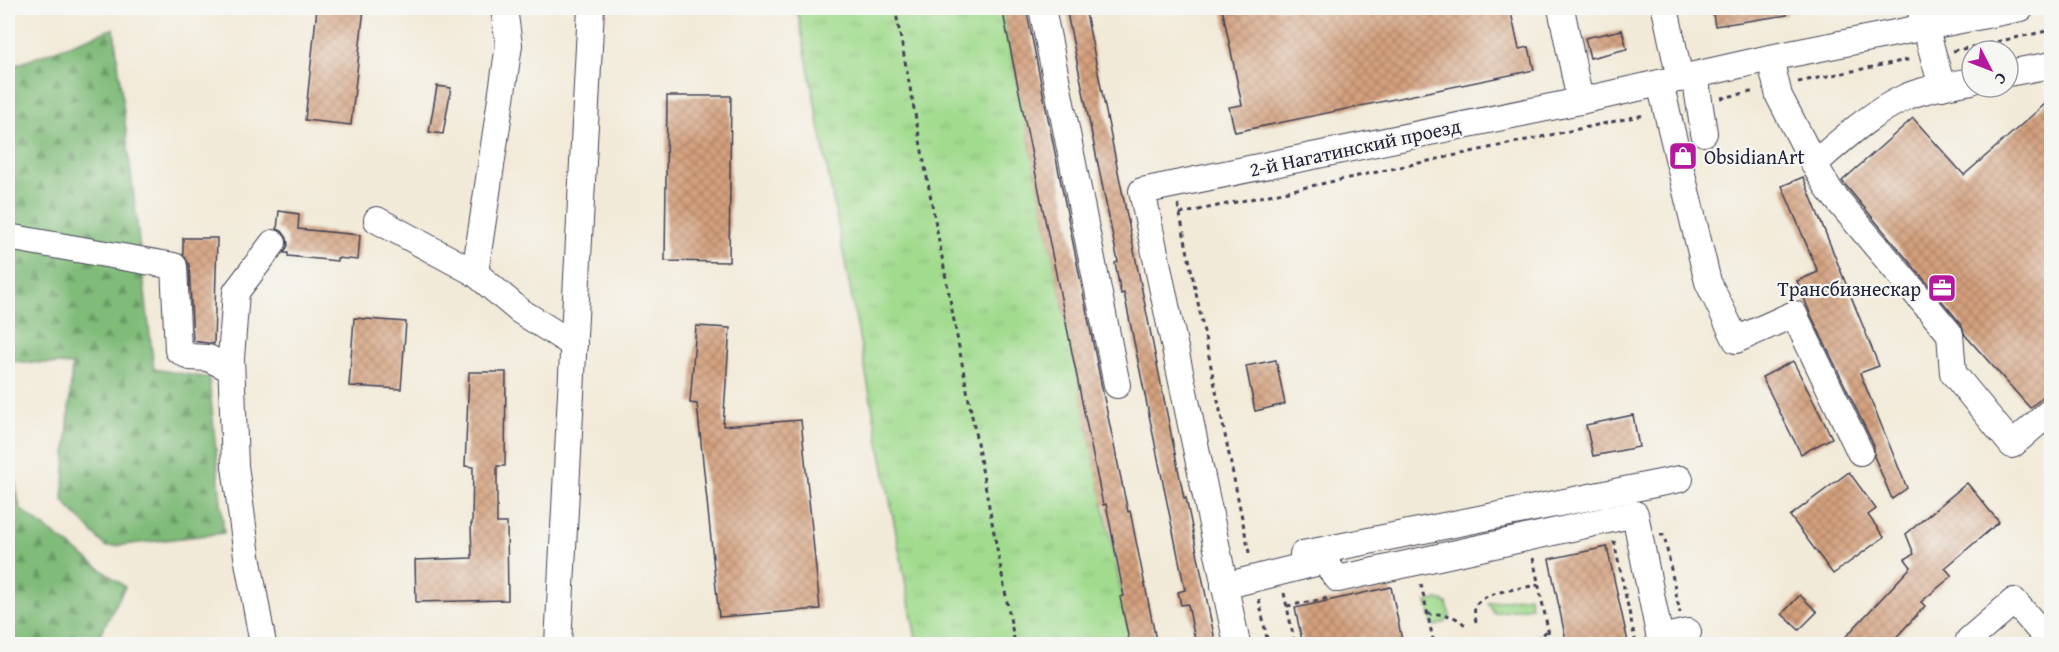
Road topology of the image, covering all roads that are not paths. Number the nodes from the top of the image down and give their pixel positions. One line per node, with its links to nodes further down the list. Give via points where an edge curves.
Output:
1 (504, 8): 20 (street, via 509,45)
2 (591, 8): 21 (street)
3 (1042, 8): 23 (street)
4 (1561, 8): 14 (street)
5 (1665, 8): 11 (street)
6 (2018, 8): 7 (street, 2-й Нагатинский проезд)
7 (1923, 17): 8 (street, 2-й Нагатинский проезд); 13 (street)
8 (1770, 58): 11 (street, 2-й Нагатинский проезд); 16 (street, via 1779,96)
9 (2052, 64): 10 (street)
10 (2020, 71)
11 (1678, 79): 14 (street, 2-й Нагатинский проезд); 15 (street, via 1699,104); 25 (street, via 1666,110 1708,282 1736,340 1794,314)
12 (1960, 83): 13 (street)
13 (1942, 87): 16 (street, via 1910,95 1882,110)
14 (1580, 101): 28 (street, 2-й Нагатинский проезд, via 1142,191)
15 (1704, 132)
16 (1814, 164): 24 (street, via 1830,191 1950,334 1953,373 2012,444)
17 (377, 220): 20 (street)
18 (8, 237): 22 (street, via 174,266 177,350)
19 (273, 243): 22 (street, via 236,292)
20 (475, 273): 21 (street, via 520,311)
21 (574, 345): 34 (street)
22 (231, 369): 33 (street, via 235,466)
23 (1117, 385)
24 (2052, 410)
25 (1860, 452)
26 (1680, 479): 27 (street)
27 (1253, 571): 28 (street); 31 (street, via 1279,572 1324,561 1338,579 1635,514)
28 (1223, 578): 35 (street, 2-й Нагатинский проезд)
29 (1688, 632): 31 (street)
30 (1969, 640): 32 (street, via 2014,601)
31 (1652, 642)
32 (2052, 644)
33 (263, 645)
34 (558, 645)
35 (1237, 645)

